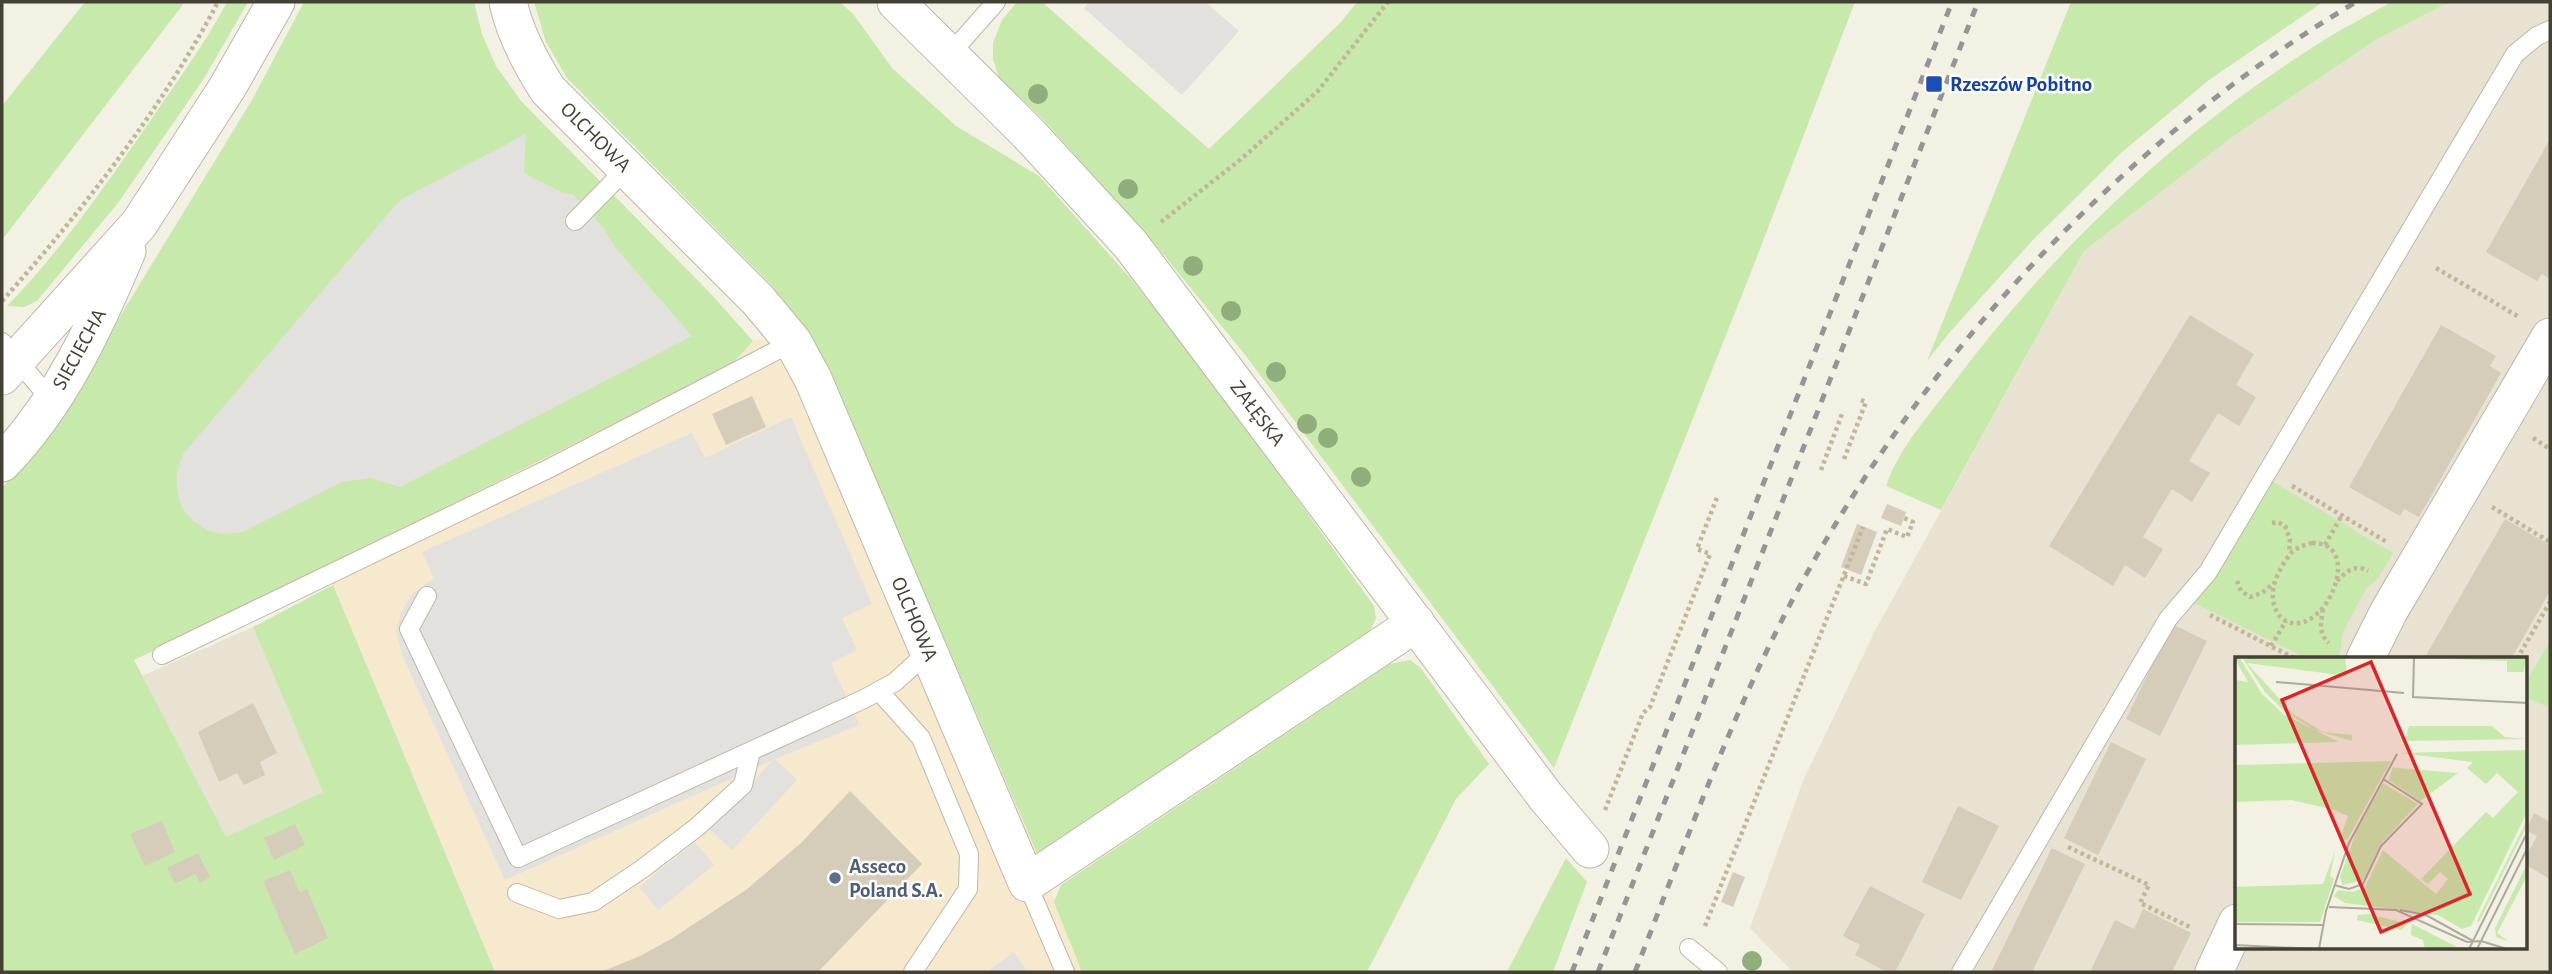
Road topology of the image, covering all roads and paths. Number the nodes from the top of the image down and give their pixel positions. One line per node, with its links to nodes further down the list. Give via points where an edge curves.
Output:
1 (218, 2): 14 (path, via 110,169)
2 (276, 2): 11 (street, SIECIECHA)
3 (508, 2): 9 (street, OLCHOWA, via 513,25 548,90)
4 (896, 2): 8 (street, ZAŁĘSKA)
5 (996, 2): 8 (lane)
6 (1388, 2): 12 (path, via 1317,92 1240,160)
7 (2550, 30): 24 (lane, via 2515,54)
8 (950, 54): 12 (street, ZAŁĘSKA)
9 (627, 168): 10 (lane); 16 (street, OLCHOWA, via 758,300)
10 (575, 221)
11 (139, 225): 17 (street, SIECIECHA); 19 (street, SIECIECHA, via 96,323)
12 (1131, 245): 42 (street, ZAŁĘSKA)
13 (2436, 268): 15 (path)
14 (2, 301)
15 (2537, 329): 25 (street)
16 (793, 342): 44 (street, OLCHOWA); 45 (lane, via 548,469)
17 (7, 359): 19 (lane)
18 (1858, 399): 21 (path, via 1866,402)
19 (51, 400): 22 (street, SIECIECHA)
20 (1842, 414): 23 (path)
21 (1844, 459)
22 (2, 463)
23 (1821, 470)
24 (2267, 471): 27 (path); 39 (lane, via 2208,572)
25 (2461, 489): 31 (path); 47 (street)
26 (1718, 495): 52 (path, via 1697,549 1710,554 1650,707 1643,713)
27 (2342, 515): 32 (path); 33 (path)
28 (1903, 518): 35 (path, via 1913,522 1907,537 1887,529 1866,584)
29 (1863, 527): 35 (path)
30 (2263, 528): 34 (path, via 2278,522 2286,526)
31 (2550, 542)
32 (2325, 545): 34 (path, via 2312,543); 41 (path, via 2335,555 2337,582 2317,615 2301,623)
33 (2394, 546)
34 (2289, 557): 37 (path)
35 (1844, 576): 56 (path)
36 (2236, 576): 37 (path, via 2241,591 2249,597)
37 (2274, 582): 41 (path, via 2275,609)
38 (427, 596): 50 (lane, via 410,629 518,858)
39 (2182, 602): 43 (path); 51 (lane)
40 (2550, 602): 48 (path)
41 (2286, 621): 43 (path)
42 (1416, 623): 52 (street, ZAŁĘSKA); 53 (street)
43 (2271, 646): 46 (path)
44 (929, 650): 49 (lane); 53 (street, OLCHOWA)
45 (162, 655)
46 (2292, 657)
47 (2366, 657)
48 (2518, 657)
49 (879, 691): 50 (lane); 60 (lane, via 921,738 969,854 968,889)
50 (751, 751): 54 (lane, via 743,785 697,827 593,902 559,909)
51 (2042, 834): 57 (path, via 2149,885 2140,903); 62 (lane)
52 (1587, 846)
53 (1027, 883): 59 (lane)
54 (517, 893)
55 (2235, 927): 63 (street)
56 (1704, 929)
57 (2201, 932)
58 (1689, 948): 61 (lane)
59 (1063, 971)
60 (913, 972)
61 (1718, 972)
62 (1961, 972)
63 (2214, 972)

